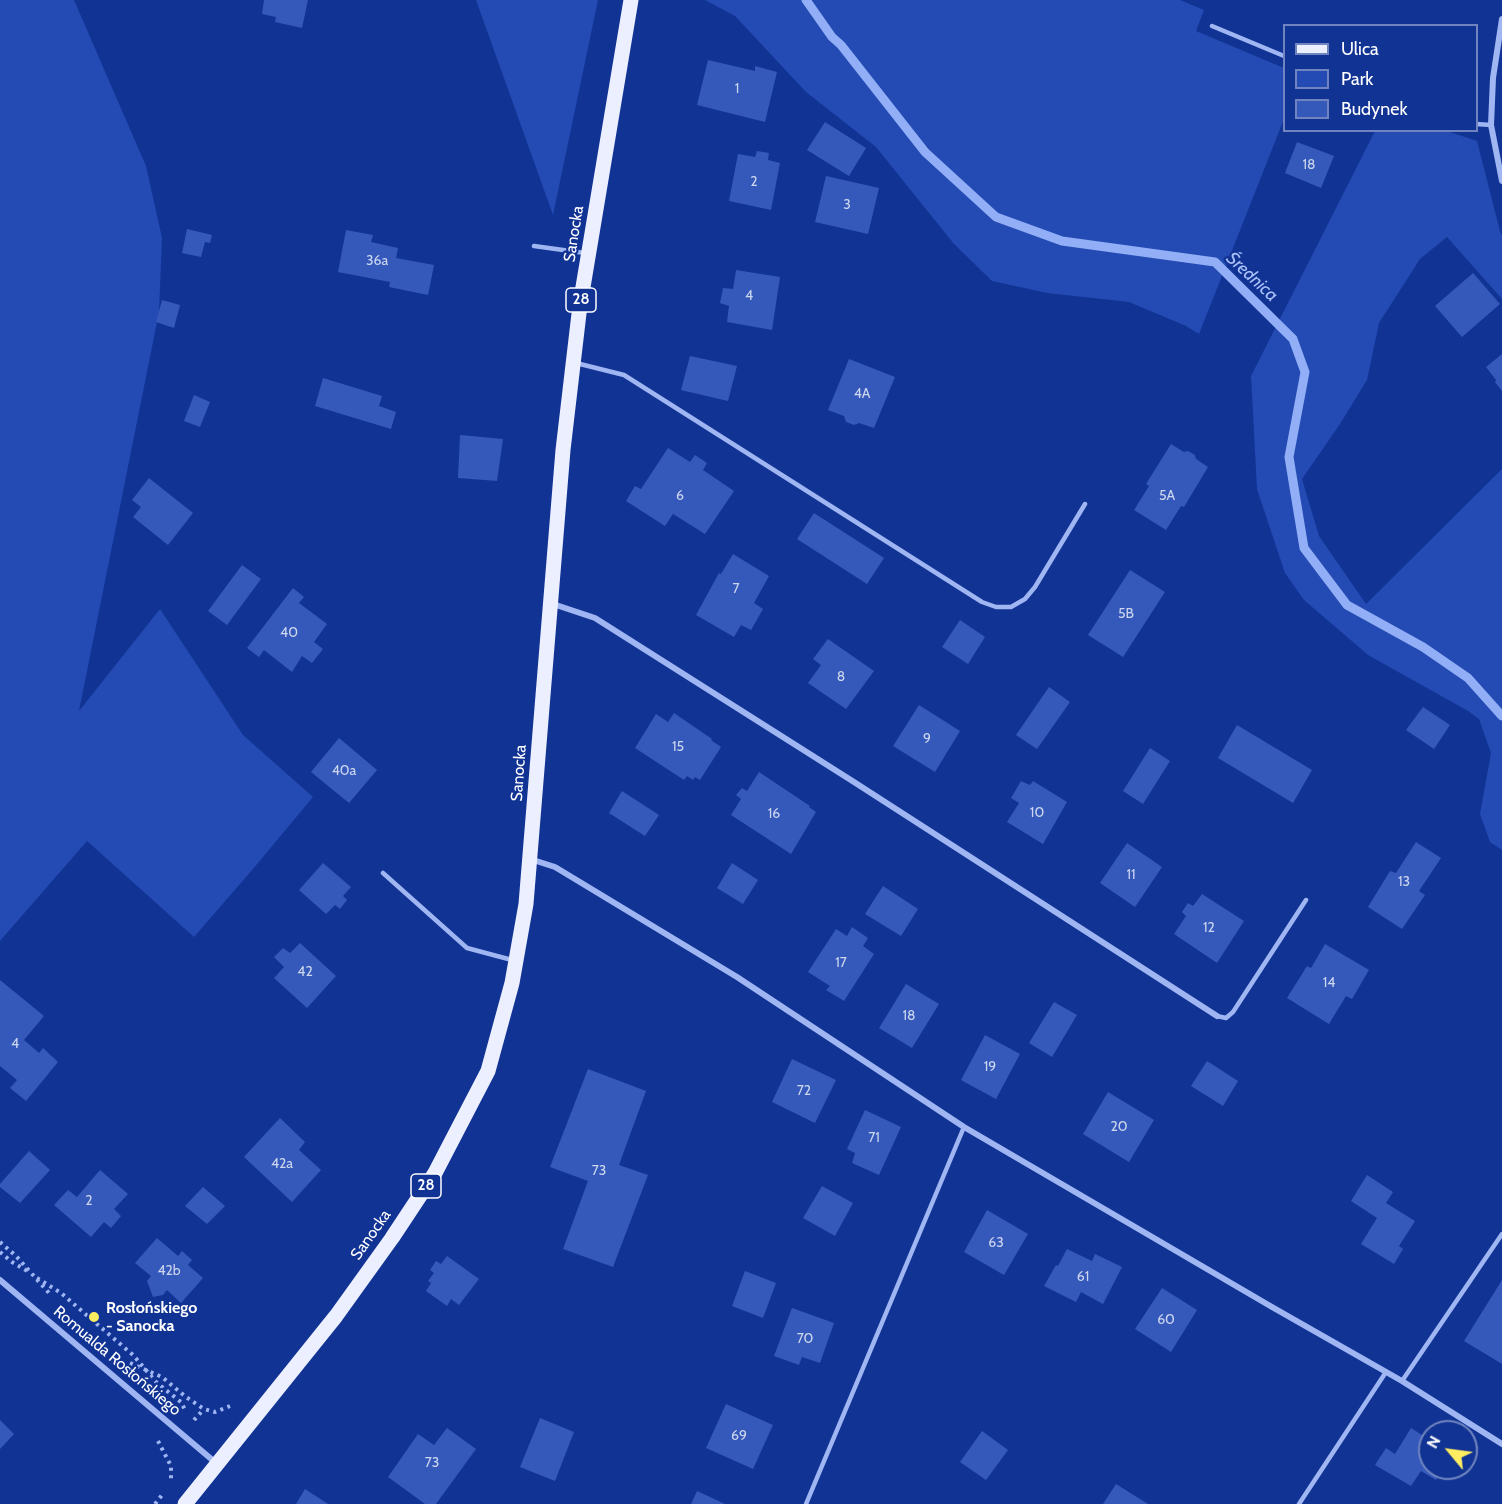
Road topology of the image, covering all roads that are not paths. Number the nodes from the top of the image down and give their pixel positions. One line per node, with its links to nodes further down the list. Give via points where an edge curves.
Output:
1 (631, 0): 9 (main road, Sanocka / 28)
2 (1502, 19): 6 (street)
3 (1212, 26): 4 (lane)
4 (1283, 56)
5 (1478, 124): 6 (lane)
6 (1491, 124): 7 (street)
7 (1502, 181)
8 (534, 246): 9 (lane)
9 (589, 254): 10 (main road, Sanocka / 28)
10 (573, 362): 11 (lane, via 624,375 982,602 996,607 1011,606 1025,599); 12 (main road, Sanocka / 28)
11 (1085, 504)
12 (550, 603): 13 (main road, Sanocka / 28); 17 (street, via 595,618)
13 (530, 859): 16 (main road, Sanocka / 28); 18 (street, via 555,867 737,976)
14 (383, 873): 16 (lane, via 467,948)
15 (1306, 900): 17 (lane, via 1233,1012 1226,1018)
16 (516, 961): 24 (main road, Sanocka / 28, via 488,1071 435,1173 336,1316)
17 (1217, 1016)
18 (964, 1127): 21 (street); 26 (lane)
19 (1502, 1234): 22 (lane)
20 (0, 1280): 24 (street, Romualda Rosłońskiego)
21 (1386, 1372): 22 (street); 27 (lane)
22 (1402, 1381): 23 (street)
23 (1502, 1444)
24 (217, 1463): 25 (main road, 28)
25 (185, 1504)
26 (806, 1504)
27 (1299, 1504)

